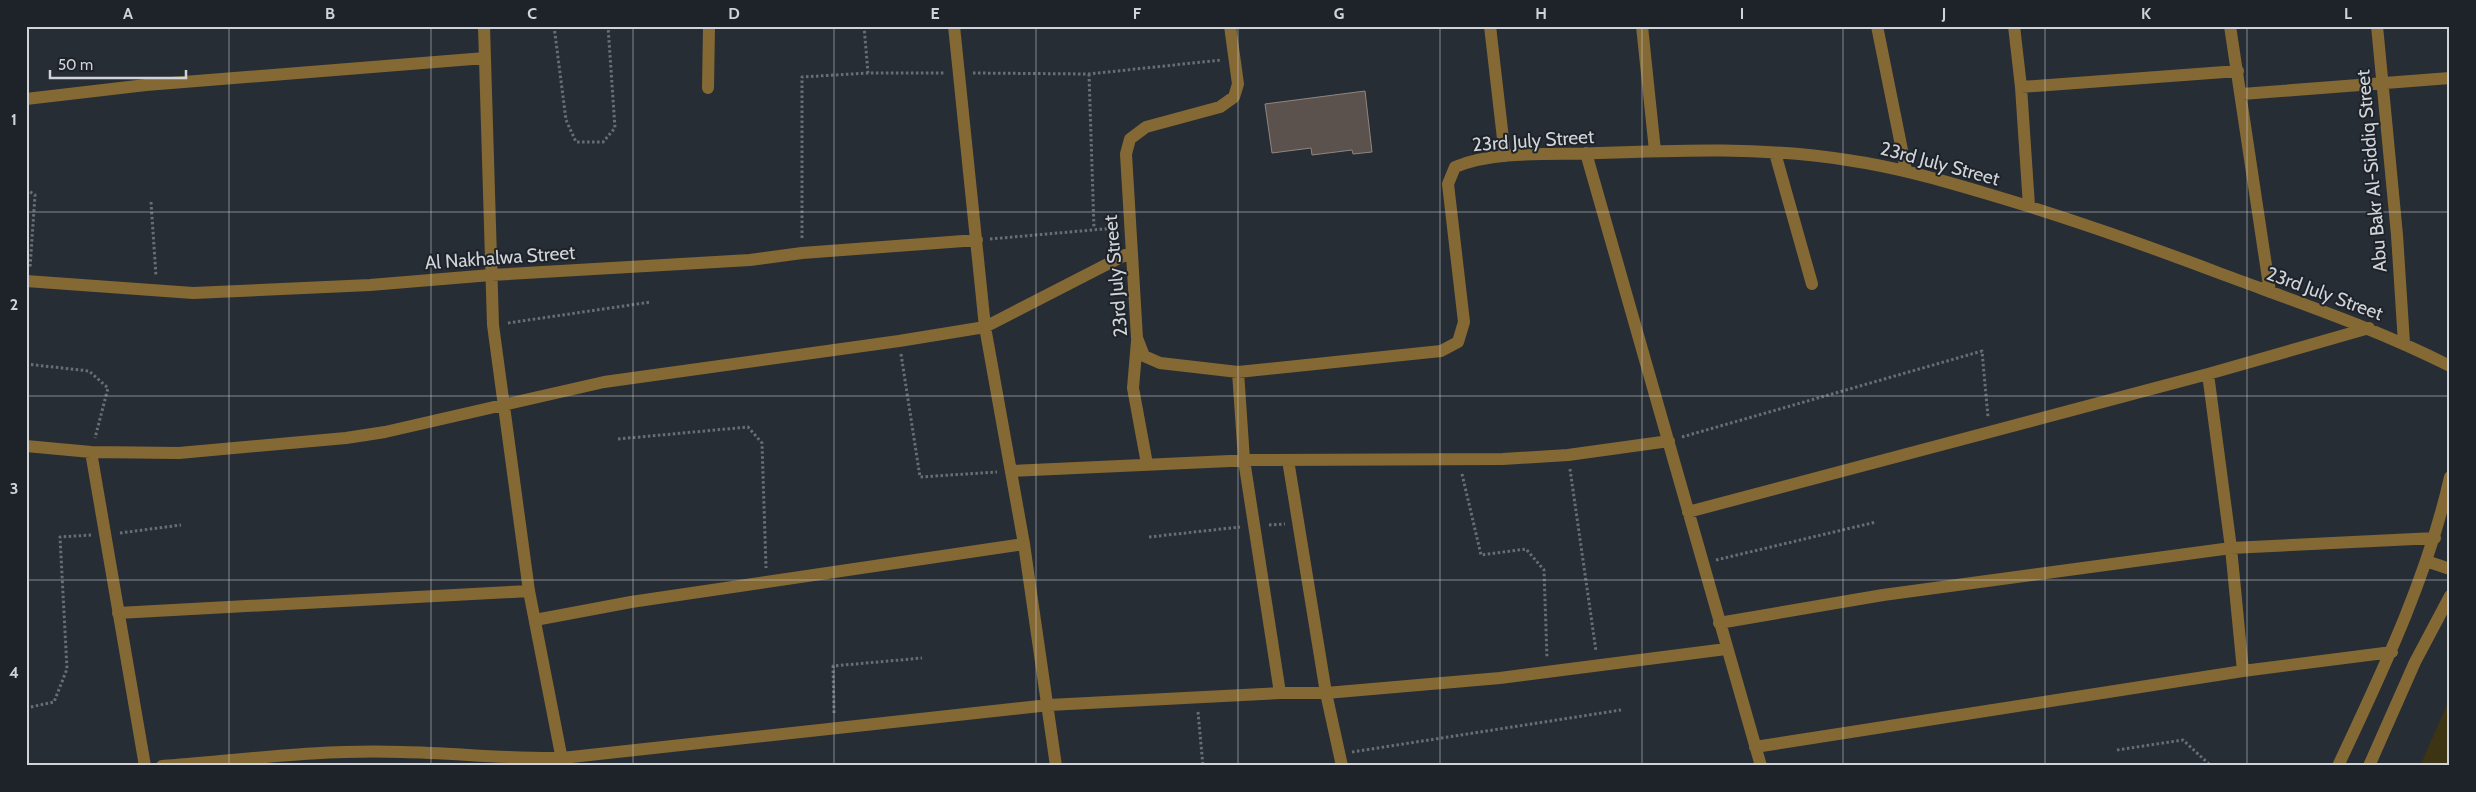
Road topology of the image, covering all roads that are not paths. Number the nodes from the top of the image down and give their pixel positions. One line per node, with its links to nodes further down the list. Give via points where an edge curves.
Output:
1 (484, 26): 11 (street)
2 (709, 26): 16 (street)
3 (954, 26): 25 (street)
4 (1230, 26): 26 (street, 23rd July Street, via 1238,84 1234,98 1220,106 1146,127 1130,139 1126,154)
5 (1490, 26): 22 (street)
6 (1642, 26): 19 (street)
7 (1877, 26): 23 (street)
8 (2014, 26): 15 (street)
9 (2230, 26): 12 (street)
10 (2377, 26): 14 (street, Abu Bakr Al-Siddiq Street)
11 (485, 58): 18 (street, via 146,85); 27 (street)
12 (2238, 71): 15 (street); 17 (street)
13 (2450, 78): 14 (street)
14 (2382, 83): 17 (street); 34 (street, Abu Bakr Al-Siddiq Street)
15 (2021, 87): 24 (street)
16 (708, 88)
17 (2242, 94): 30 (street)
18 (26, 99)
19 (1655, 151): 20 (street, 23rd July Street); 21 (street, 23rd July Street)
20 (1775, 153): 23 (street, 23rd July Street, via 1844,159); 29 (street)
21 (1586, 154): 22 (street, 23rd July Street); 39 (street)
22 (1505, 156): 36 (street, 23rd July Street, via 1474,160 1455,167 1448,184 1464,322 1458,342 1441,351)
23 (1906, 170): 24 (street, 23rd July Street)
24 (2028, 206): 30 (street, 23rd July Street)
25 (976, 240): 27 (street, Al Nakhalwa Street, via 750,260); 31 (street)
26 (1131, 252): 31 (street); 33 (street, 23rd July Street)
27 (491, 275): 28 (street, Al Nakhalwa Street, via 193,293); 38 (street, via 493,325)
28 (28, 281)
29 (1812, 284)
30 (2270, 292): 32 (street, 23rd July Street)
31 (985, 327): 38 (street, via 648,375 563,390); 45 (street)
32 (2369, 328): 34 (street, 23rd July Street); 37 (street)
33 (1137, 338): 36 (street, 23rd July Street, via 1144,356 1160,363); 44 (street, via 1132,388)
34 (2404, 343): 35 (street, 23rd July Street)
35 (2450, 366)
36 (1238, 372): 42 (street)
37 (2208, 374): 47 (street); 50 (street)
38 (504, 405): 41 (street, via 346,438 179,453); 53 (street)
39 (1669, 441): 43 (street, via 1568,455 1459,461); 47 (street)
40 (26, 446): 41 (street)
41 (91, 452): 55 (street)
42 (1244, 460): 43 (street); 44 (street); 61 (street)
43 (1288, 460): 62 (street)
44 (1147, 464): 45 (street)
45 (1012, 471): 49 (street)
46 (2450, 477): 48 (street)
47 (1688, 512): 57 (street)
48 (2435, 538): 50 (street); 51 (street)
49 (1024, 544): 56 (street, via 631,602); 63 (street)
50 (2231, 548): 57 (street, via 1884,595); 60 (street)
51 (2426, 561): 52 (street); 59 (street)
52 (2450, 569)
53 (529, 591): 55 (street); 56 (street)
54 (2450, 596): 74 (street, via 2415,662)
55 (118, 613): 68 (street)
56 (535, 620): 67 (street)
57 (1719, 623): 58 (street)
58 (1726, 649): 62 (street, via 1548,672); 64 (street)
59 (2392, 652): 60 (street); 73 (street)
60 (2243, 671): 64 (street)
61 (1280, 693): 62 (street); 63 (street)
62 (1326, 693): 66 (street)
63 (1049, 705): 67 (street); 71 (street)
64 (1755, 747): 72 (street)
65 (340, 752): 67 (street, via 402,752); 69 (street); 70 (street)
66 (1340, 760)
67 (563, 762)
68 (145, 766)
69 (162, 766)
70 (340, 766)
71 (1056, 766)
72 (1760, 766)
73 (2338, 766)
74 (2368, 766)

